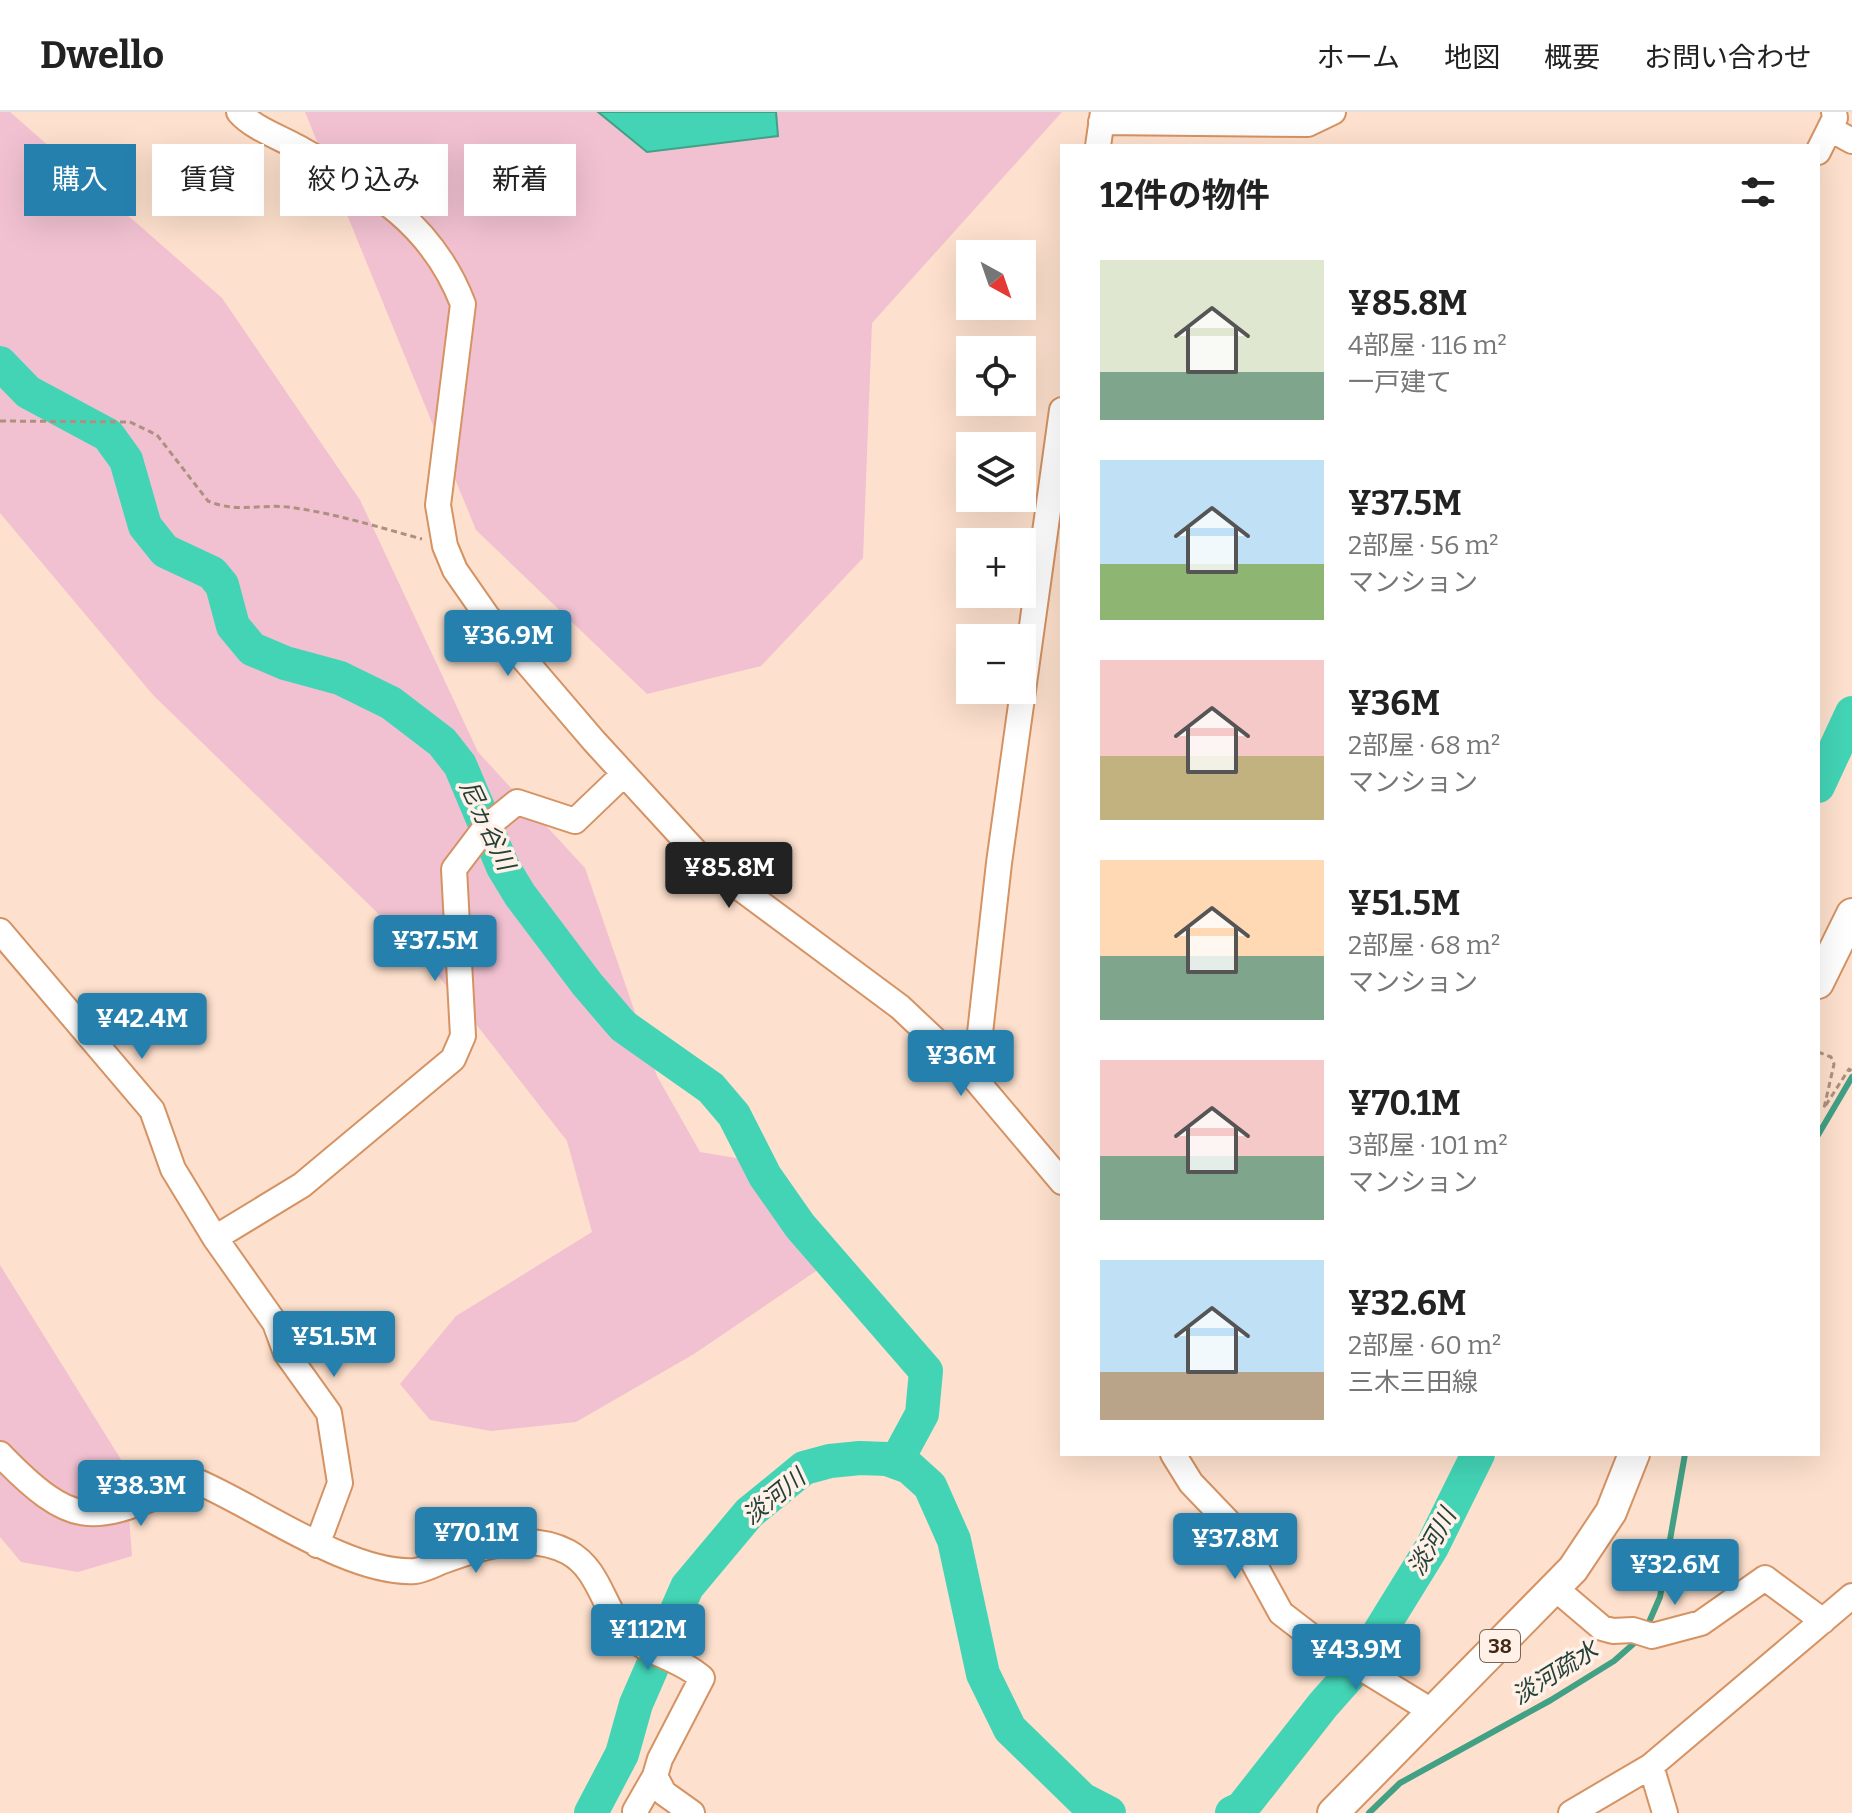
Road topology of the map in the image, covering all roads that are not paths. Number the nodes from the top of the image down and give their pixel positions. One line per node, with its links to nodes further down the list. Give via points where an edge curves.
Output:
1 (239, 112): 9 (street, via 350,176 415,223 453,277 463,304 438,505 445,546 487,616)
2 (1333, 112): 3 (street, via 1308,124)
3 (1102, 117): 6 (street)
4 (1832, 120): 5 (street); 7 (street)
5 (1852, 141)
6 (1098, 144)
7 (1820, 147)
8 (1060, 424): 13 (street, via 979,1042)
9 (624, 774): 13 (street, via 705,862 891,999); 15 (street, via 575,821 517,802 485,828 454,869 463,1036 453,1059 302,1185)
10 (1852, 914): 12 (main road)
11 (0, 931): 15 (street, via 152,1110 173,1169)
12 (1820, 979)
13 (965, 1067): 14 (street)
14 (1060, 1180)
15 (215, 1238): 19 (street, via 329,1413 340,1483)
16 (0, 1454): 19 (street, via 33,1488 85,1515 109,1514 196,1481)
17 (1633, 1456): 20 (main road, 38, via 1599,1532)
18 (1184, 1459): 23 (street, via 1235,1529 1278,1610)
19 (317, 1545): 25 (street, via 415,1571 490,1544 528,1542 567,1551 590,1571 628,1635 702,1678 645,1793 664,1793)
20 (1556, 1589): 22 (street, via 1602,1628 1643,1634 1701,1623 1765,1578); 23 (main road, 38)
21 (1852, 1596): 22 (street)
22 (1823, 1621): 24 (street)
23 (1433, 1712): 26 (main road, 38)
24 (1651, 1766): 27 (street); 28 (street)
25 (692, 1813)
26 (1333, 1813)
27 (1571, 1813)
28 (1665, 1813)

